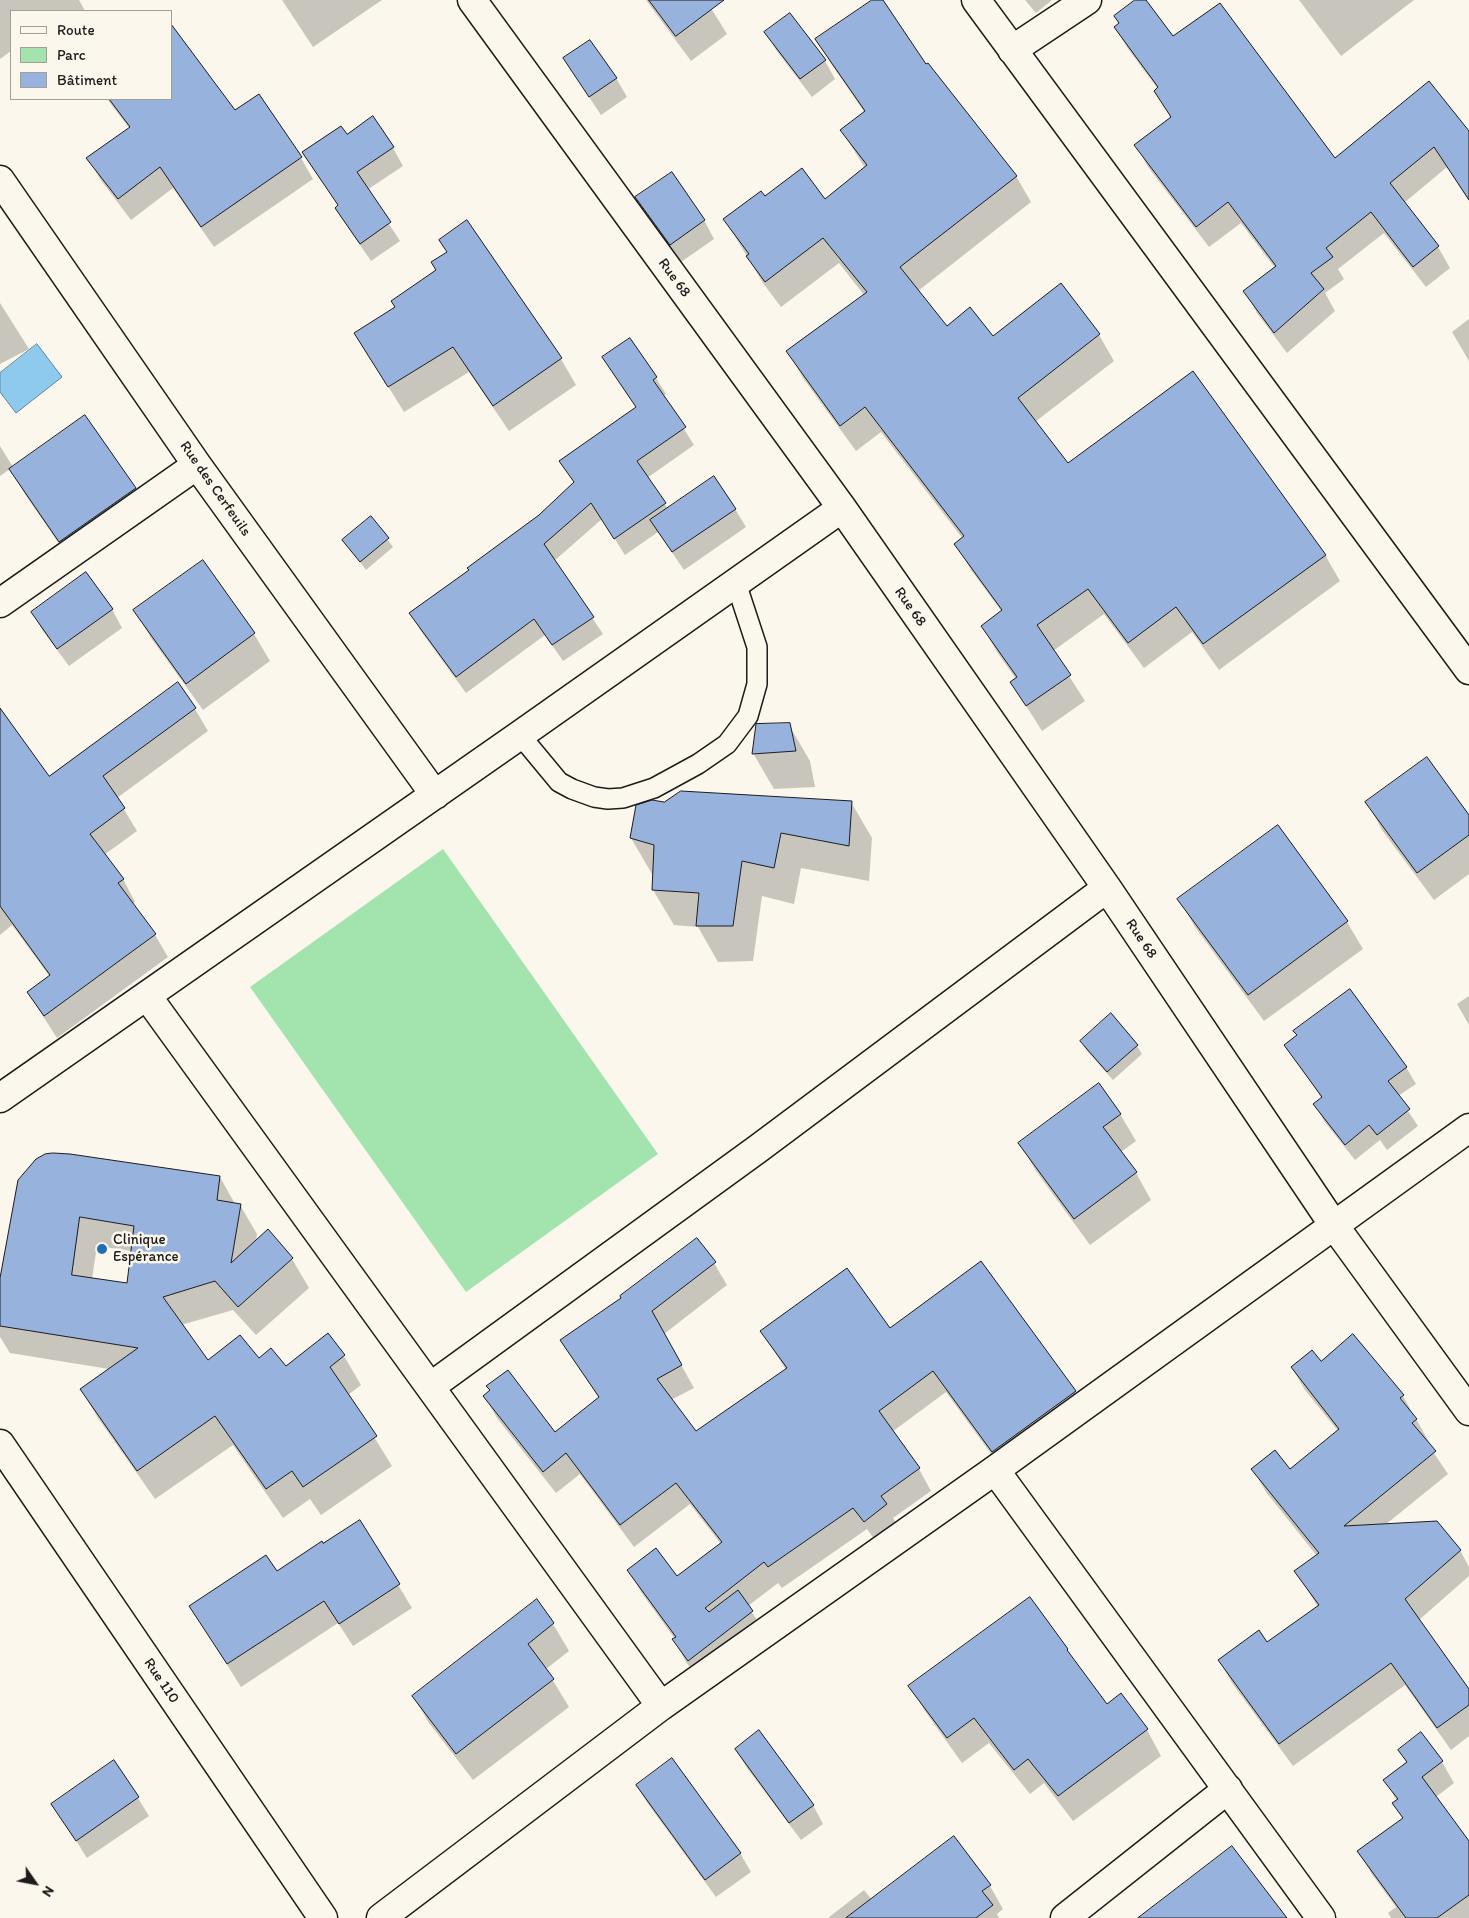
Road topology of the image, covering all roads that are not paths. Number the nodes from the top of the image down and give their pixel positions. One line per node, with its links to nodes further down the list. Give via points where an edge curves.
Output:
1 (472, 0): 7 (street, Rue 68)
2 (976, 0): 4 (street)
3 (1087, 0): 4 (street)
4 (1012, 50): 10 (street)
5 (0, 180): 6 (street, Rue des Cerfeuils)
6 (197, 465): 9 (street); 12 (street, Rue des Cerfeuils)
7 (842, 508): 8 (street); 13 (street, Rue 68)
8 (736, 583): 11 (street); 11 (lane, via 758,647 757,684 748,716 727,744 654,788 623,798 608,799 572,790 559,782)
9 (0, 603)
10 (1469, 670)
11 (520, 735): 12 (street)
12 (434, 795): 14 (street)
13 (1107, 888): 17 (street, Rue 68); 18 (street, via 759,1148)
14 (147, 996): 15 (street); 18 (street)
15 (0, 1098)
16 (1469, 1128): 17 (street)
17 (1333, 1224): 19 (street, Rue 68); 21 (street)
18 (430, 1387): 22 (street)
19 (1469, 1411)
20 (0, 1444): 24 (street, Rue 110)
21 (995, 1470): 22 (street); 23 (street)
22 (661, 1706): 25 (street)
23 (1228, 1789): 26 (street); 27 (street)
24 (323, 1918)
25 (381, 1918)
26 (1065, 1918)
27 (1321, 1918)

